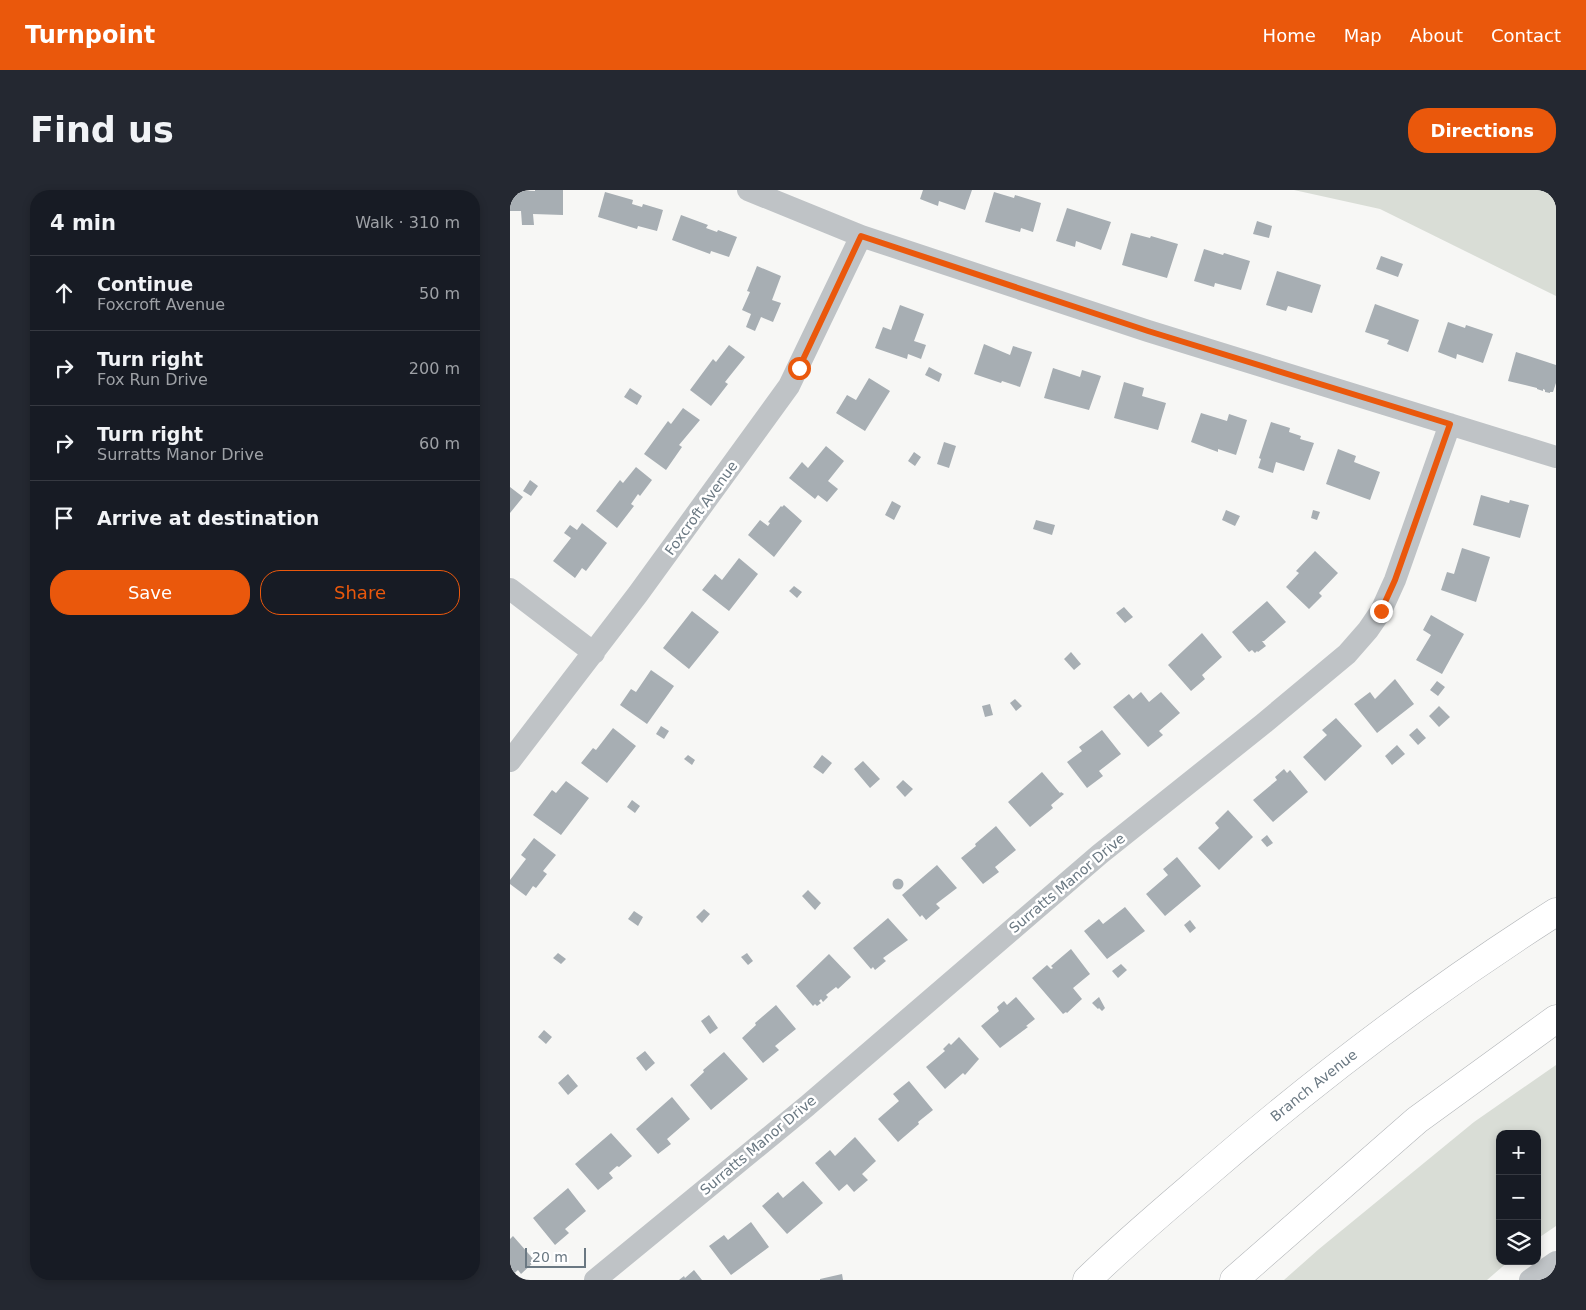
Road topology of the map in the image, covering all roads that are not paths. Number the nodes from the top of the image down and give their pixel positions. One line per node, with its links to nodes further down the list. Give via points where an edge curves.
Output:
1 (748, 190): 2 (street)
2 (861, 236): 3 (street, via 1148,331); 6 (street, Foxcroft Avenue, via 789,386)
3 (1450, 424): 4 (street); 11 (street, Surratts Manor Drive, via 1395,580 1381,611 1347,654 1100,854 806,1106)
4 (1556, 457)
5 (510, 589): 6 (street)
6 (594, 653): 7 (street, Foxcroft Avenue)
7 (510, 762)
8 (1556, 912): 12 (highway, Branch Avenue, via 1424,1002 1323,1078 1243,1142)
9 (1556, 1019): 13 (highway, via 1417,1120)
10 (1556, 1262): 14 (street)
11 (595, 1280)
12 (1087, 1280)
13 (1234, 1280)
14 (1530, 1280)

